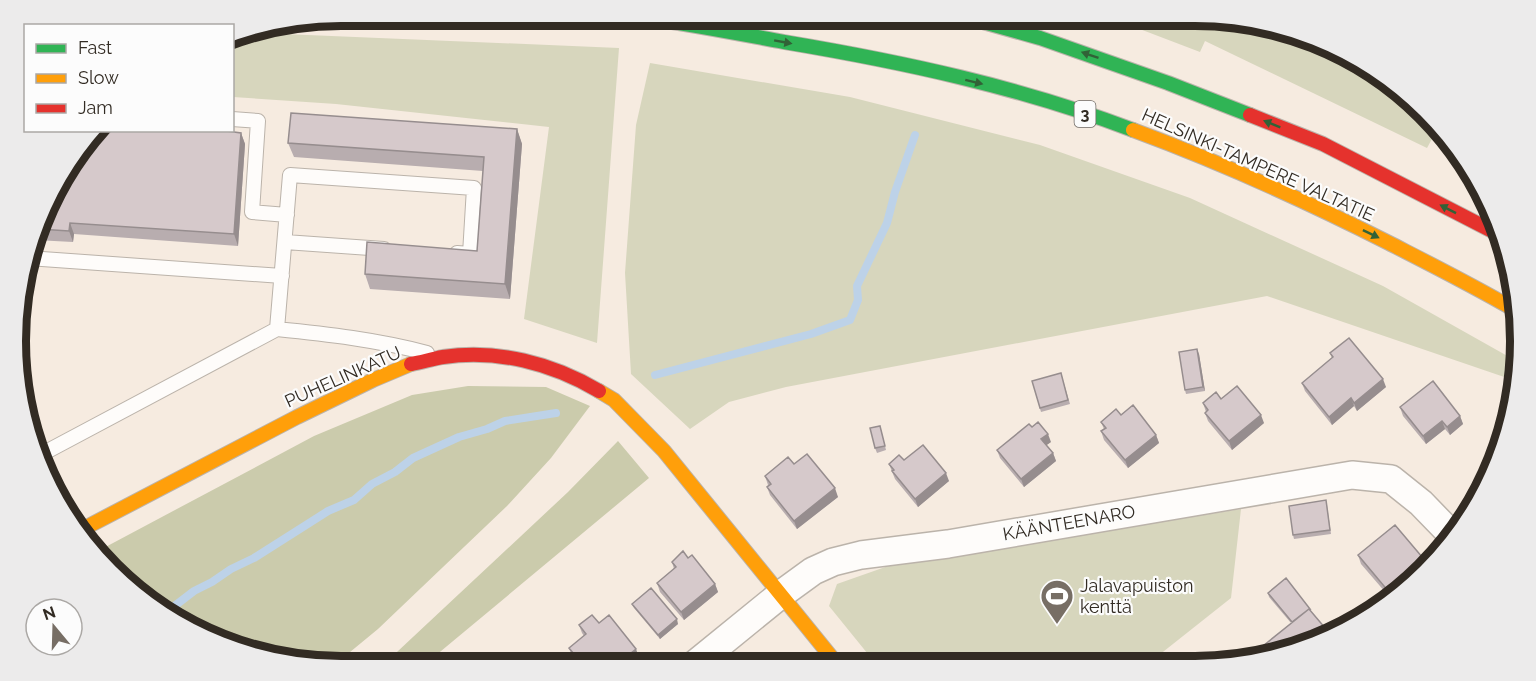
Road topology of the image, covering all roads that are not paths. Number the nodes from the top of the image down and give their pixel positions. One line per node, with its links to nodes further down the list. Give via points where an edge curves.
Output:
1 (695, 26): 11 (main road, HELSINKI-TAMPERE VALTATIE / 3, one-way to 11, via 911,66 1030,95 1155,137 1302,200)
2 (997, 26): 5 (main road, HELSINKI-TAMPERE VALTATIE, one-way to 2, via 1312,140 1158,79)
3 (234, 119): 4 (lane, via 258,122 252,212)
4 (287, 215): 6 (lane); 8 (lane, via 290,175 474,188 470,254)
5 (1491, 230)
6 (285, 242): 7 (lane); 10 (lane)
7 (400, 250)
8 (446, 253)
9 (36, 259): 10 (lane)
10 (282, 276): 12 (lane)
11 (1509, 306)
12 (278, 329): 13 (lane, via 401,346); 14 (lane)
13 (443, 357): 15 (main road, PUHELINKATU, via 409,365 373,380); 17 (main road, PUHELINKATU, via 479,355 527,361 578,378 614,399 664,451)
14 (46, 452)
15 (87, 527)
16 (1447, 529): 17 (street, KÄÄNTEENARO, via 1421,502 1391,479 1352,475 948,544 861,555 813,571)
17 (780, 595): 18 (street, KÄÄNTEENARO); 19 (main road, PUHELINKATU)
18 (705, 656)
19 (830, 656)

